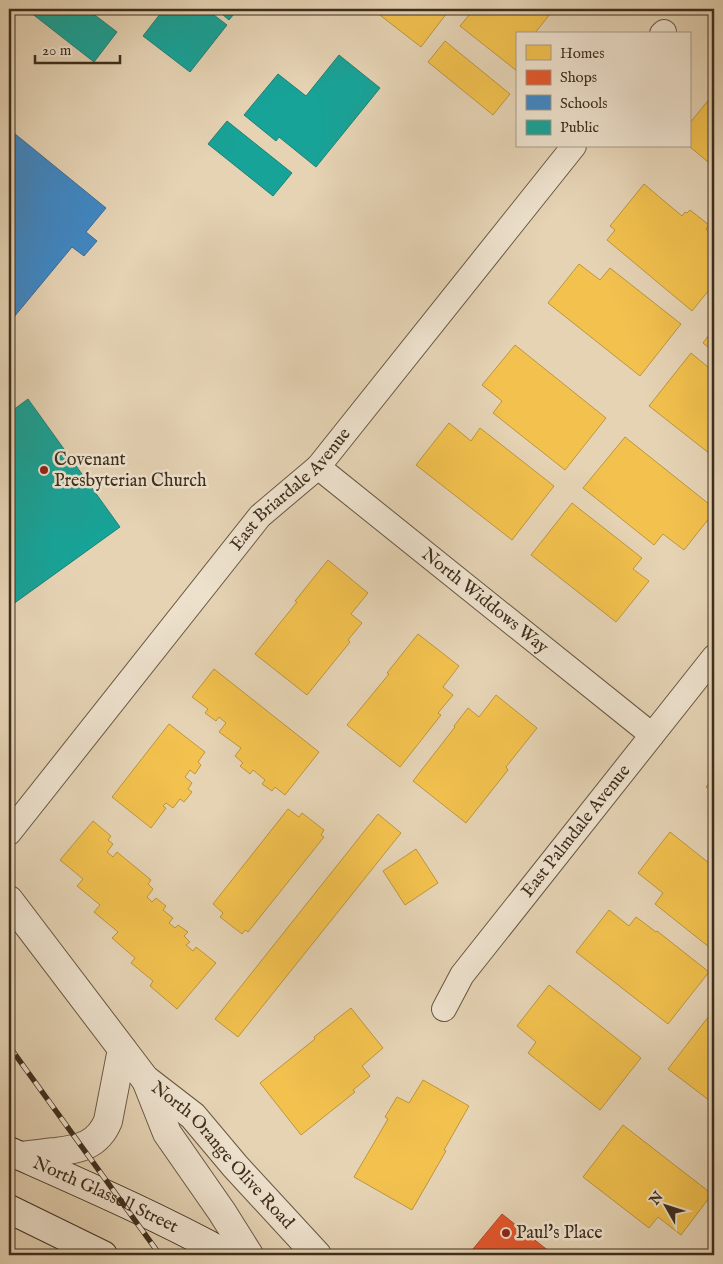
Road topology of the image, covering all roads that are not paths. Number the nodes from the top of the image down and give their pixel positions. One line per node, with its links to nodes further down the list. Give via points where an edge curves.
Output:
1 (572, 148): 2 (street, East Briardale Avenue)
2 (318, 467): 4 (street, North Widdows Way); 5 (street, East Briardale Avenue, via 260,516)
3 (714, 657): 4 (street, East Palmdale Avenue)
4 (652, 735): 7 (street, East Palmdale Avenue, via 462,975)
5 (9, 833)
6 (9, 900): 8 (street, North Orange Olive Road)
7 (444, 1009)
8 (122, 1049): 9 (street, North Orange Olive Road); 10 (street, via 108,1122 100,1136 73,1150)
9 (145, 1078): 14 (street, North Orange Olive Road, via 167,1133); 15 (street, North Orange Olive Road, via 193,1116)
10 (15, 1153): 13 (street, North Glassell Street, via 191,1234)
11 (9, 1209): 12 (street)
12 (103, 1255)
13 (228, 1255)
14 (249, 1255)
15 (317, 1255)

